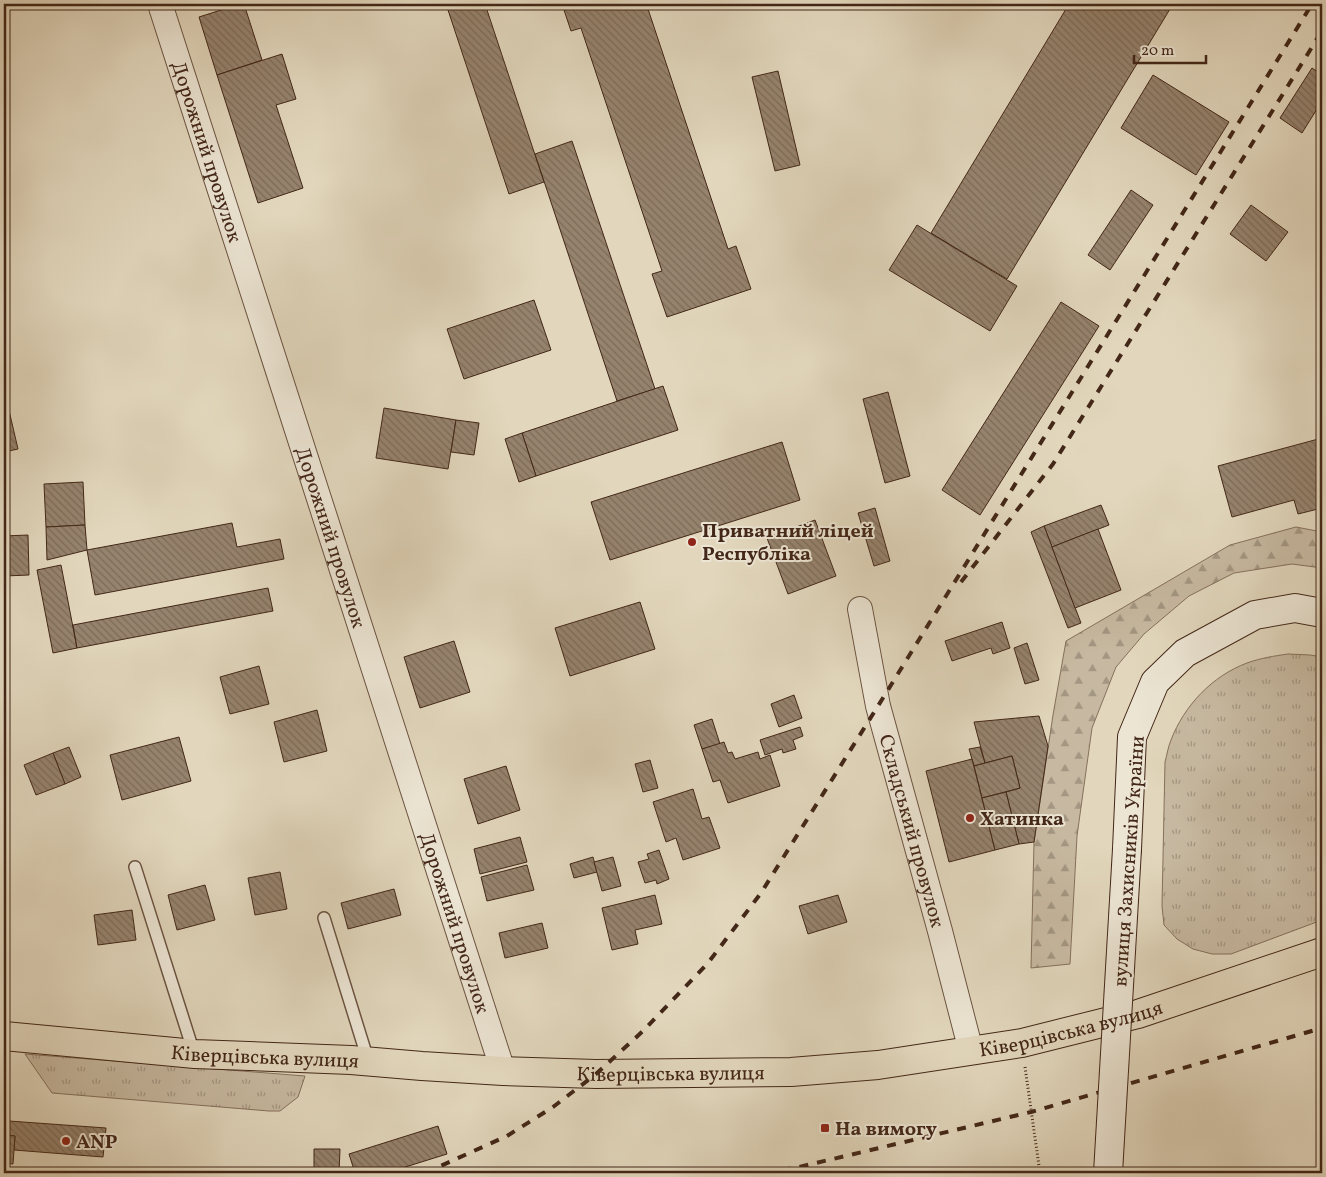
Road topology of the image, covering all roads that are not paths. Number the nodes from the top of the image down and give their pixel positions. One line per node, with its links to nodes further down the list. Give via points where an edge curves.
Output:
1 (160, 4): 11 (street, Дорожний провулок)
2 (860, 609): 8 (street, Складський провулок, via 878,706)
3 (1322, 613): 12 (main road, вулиця Захисників України, bridge, via 1295,608 1256,615 1185,653 1155,682 1132,737)
4 (135, 867): 9 (lane)
5 (324, 918): 10 (lane)
6 (1322, 952): 8 (main road, Ківерцівська вулиця, via 1138,1014 1022,1043)
7 (4, 1036): 9 (main road, Ківерцівська вулиця)
8 (970, 1051): 11 (main road, Ківерцівська вулиця, via 878,1066 791,1072 596,1074)
9 (195, 1054): 10 (main road, Ківерцівська вулиця)
10 (369, 1062): 11 (main road, Ківерцівська вулиця)
11 (503, 1071)
12 (1108, 1173)

